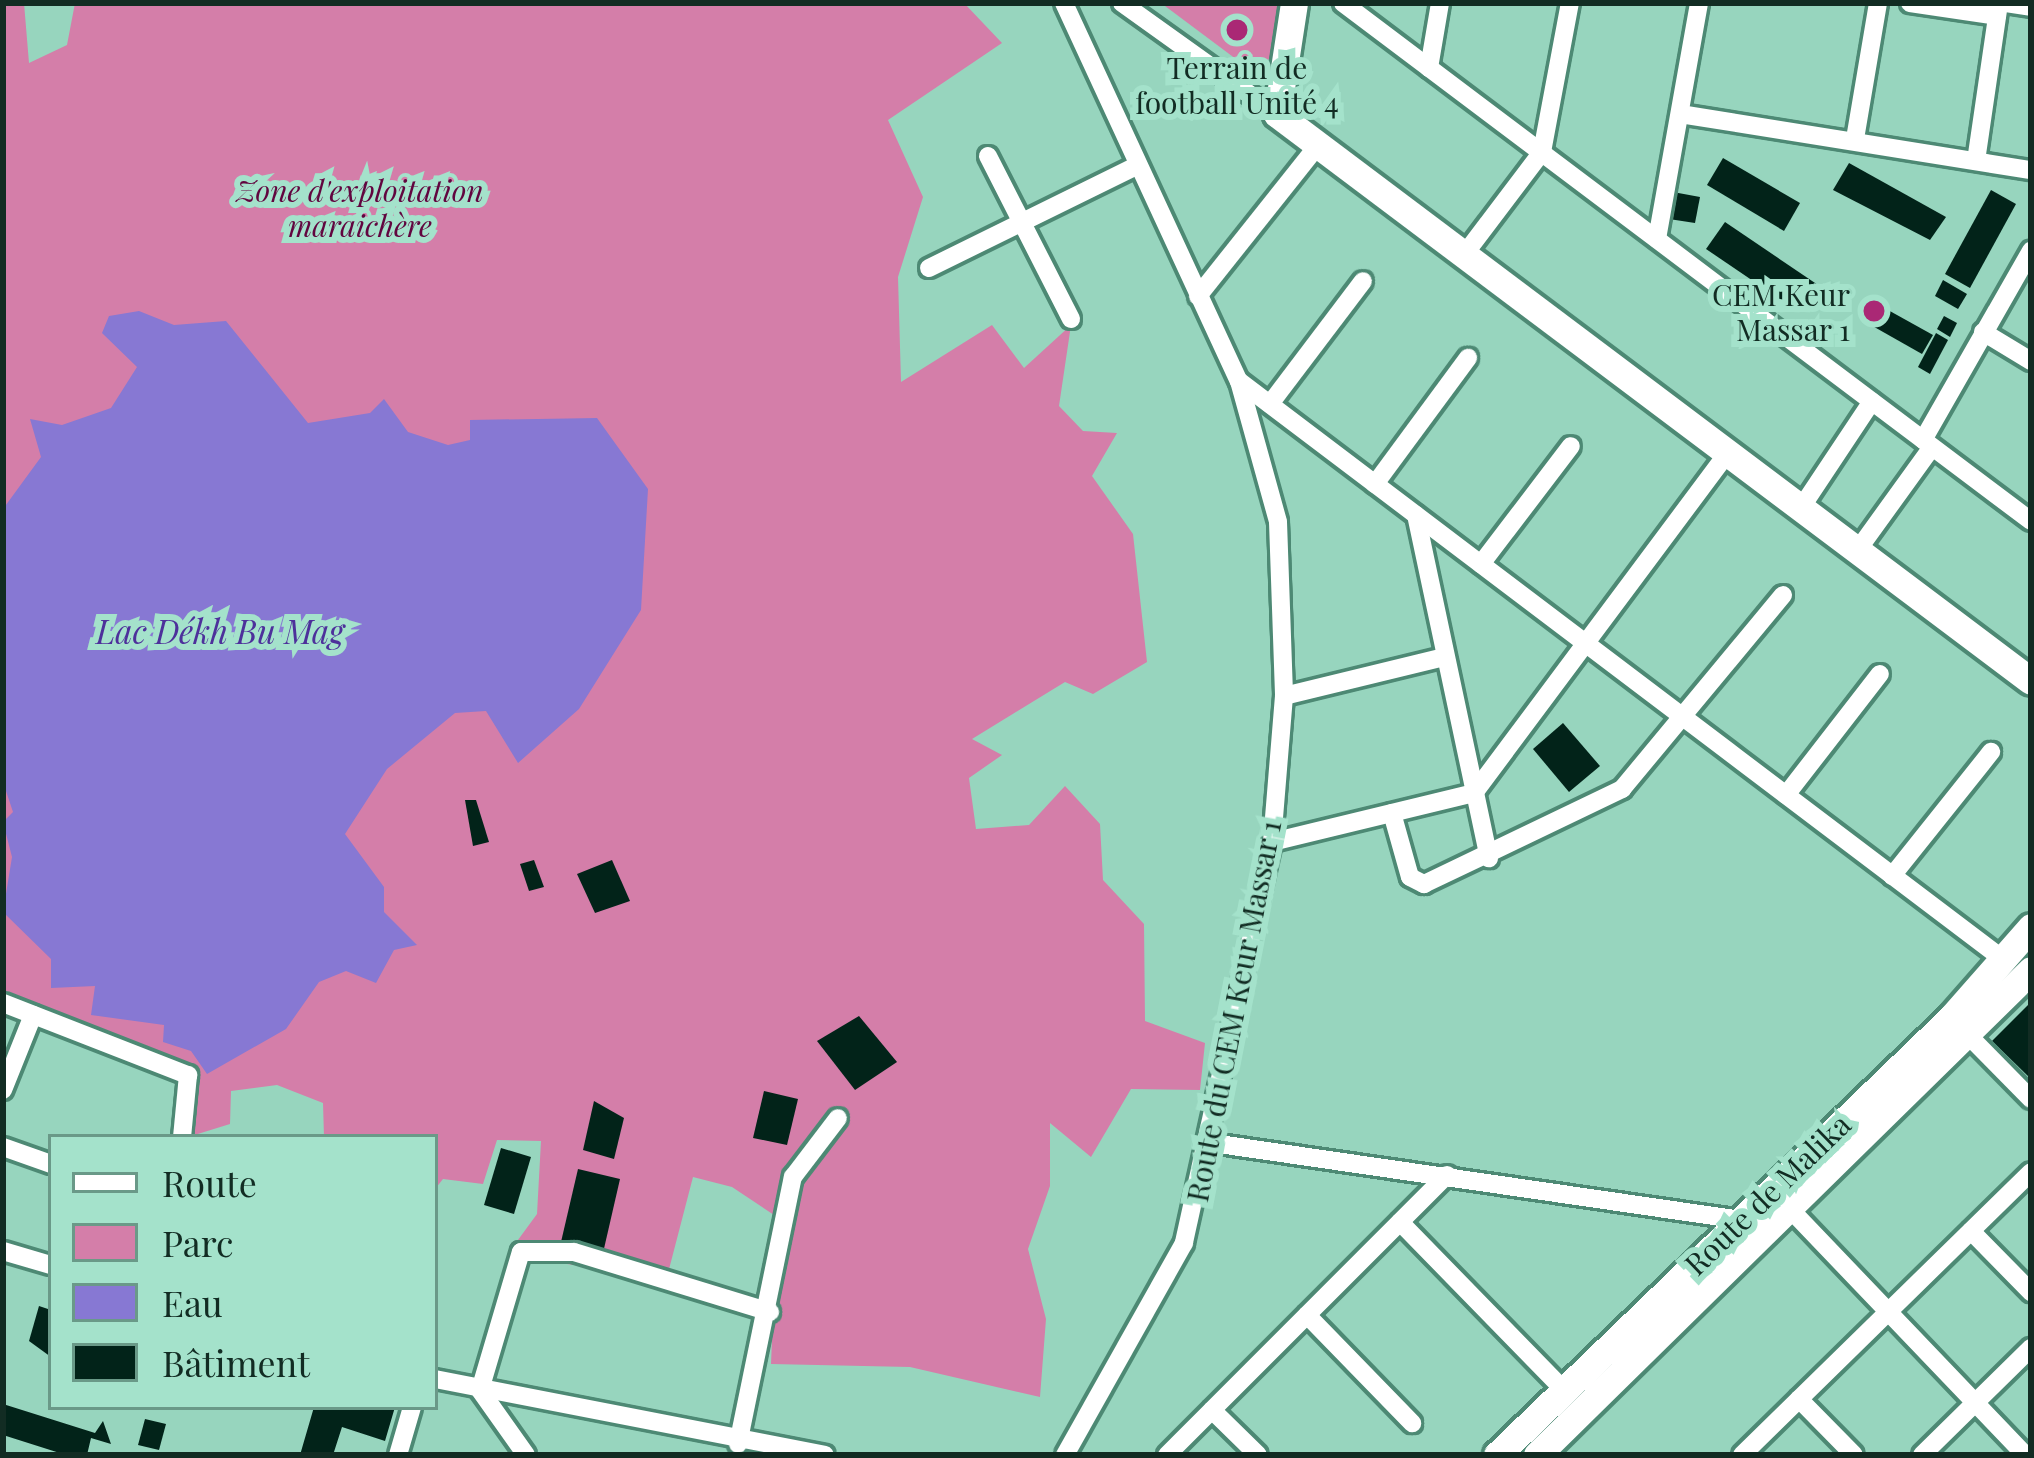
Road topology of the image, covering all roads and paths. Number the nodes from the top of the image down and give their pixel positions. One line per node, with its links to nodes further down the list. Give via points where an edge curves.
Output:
1 (1064, 3): 20 (street, Route du CEM Keur Massar 1)
2 (1122, 3): 13 (street)
3 (1294, 3): 13 (main road)
4 (1343, 3): 12 (street)
5 (1440, 3): 12 (street)
6 (1570, 3): 17 (street)
7 (1700, 3): 14 (street)
8 (1878, 3): 15 (street)
9 (1910, 3): 10 (street)
10 (2001, 7): 11 (street); 19 (street)
11 (2031, 7)
12 (1429, 68): 17 (street)
13 (1277, 114): 16 (main road)
14 (1680, 114): 15 (street); 23 (street)
15 (1855, 139): 19 (street)
16 (1318, 145): 25 (main road); 28 (street)
17 (1541, 152): 23 (street); 25 (street)
18 (988, 157): 22 (street)
19 (1976, 161): 21 (street)
20 (1138, 165): 22 (street); 28 (street, Route du CEM Keur Massar 1)
21 (2031, 170)
22 (1022, 222): 26 (street); 29 (street)
23 (1657, 239): 34 (street)
24 (2031, 251): 30 (street)
25 (1464, 255): 38 (main road)
26 (929, 268)
27 (1363, 281): 35 (street)
28 (1198, 296): 33 (street, Route du CEM Keur Massar 1)
29 (1071, 319)
30 (1983, 332): 32 (street); 36 (street)
31 (1468, 358): 39 (street)
32 (2031, 361)
33 (1239, 381): 35 (street); 50 (street, Route du CEM Keur Massar 1, via 1278,522)
34 (1872, 401): 36 (street); 40 (street)
35 (1270, 404): 39 (street)
36 (1928, 443): 42 (street); 43 (street)
37 (1571, 446): 44 (street)
38 (1727, 453): 40 (main road); 46 (street)
39 (1375, 484): 41 (street)
40 (1801, 508): 43 (main road)
41 (1415, 514): 44 (street); 47 (street)
42 (2031, 521)
43 (1857, 550): 49 (main road)
44 (1481, 564): 46 (street)
45 (1783, 595): 51 (street)
46 (1586, 644): 51 (street); 53 (street)
47 (1444, 658): 50 (street); 53 (street)
48 (1880, 674): 54 (street)
49 (2031, 681)
50 (1284, 696): 56 (street, Route du CEM Keur Massar 1)
51 (1686, 719): 54 (street); 57 (street, via 1622,789)
52 (1991, 752): 58 (street)
53 (1474, 793): 55 (street); 57 (street)
54 (1786, 795): 58 (street)
55 (1392, 813): 56 (street); 57 (street, via 1420,884)
56 (1272, 842): 68 (street, Route du CEM Keur Massar 1)
57 (1490, 858)
58 (1892, 876): 60 (street)
59 (2031, 927): 60 (main road, Route de Malika)
60 (2018, 965): 63 (main road, Route de Malika); 74 (main road, Route de Malika)
61 (3, 1003): 62 (street)
62 (33, 1015): 64 (street); 67 (street, via 188,1075)
63 (1970, 1037): 65 (street); 73 (main road, Route de Malika)
64 (3, 1090)
65 (2031, 1099)
66 (838, 1118): 80 (street, via 793,1177)
67 (182, 1134)
68 (1212, 1143): 72 (street); 96 (street, Route du CEM Keur Massar 1, via 1184,1243)
69 (3, 1147): 70 (street)
70 (48, 1163)
71 (2031, 1172): 76 (street)
72 (1447, 1174): 74 (street); 75 (street)
73 (1791, 1210): 81 (street); 100 (main road, Route de Malika)
74 (1742, 1220): 86 (main road, Route de Malika)
75 (1400, 1222): 82 (street); 86 (street)
76 (1972, 1231): 79 (street); 81 (street)
77 (3, 1251): 78 (street)
78 (48, 1264)
79 (2031, 1292)
80 (770, 1312): 85 (street, via 574,1252 526,1251); 92 (street)
81 (1888, 1312): 87 (street); 88 (street)
82 (1307, 1315): 90 (street); 91 (street)
83 (2031, 1348): 88 (street)
84 (438, 1380): 85 (street)
85 (480, 1390): 92 (street); 94 (street)
86 (1564, 1390): 99 (main road, Route de Malika)
87 (1798, 1399): 101 (street); 102 (street)
88 (1975, 1403): 103 (street); 104 (street)
89 (411, 1410): 93 (street)
90 (1212, 1410): 97 (street); 98 (street)
91 (1412, 1423)
92 (738, 1444): 95 (street)
93 (398, 1455)
94 (526, 1455)
95 (825, 1455)
96 (1065, 1455)
97 (1168, 1455)
98 (1258, 1455)
99 (1497, 1455)
100 (1537, 1455)
101 (1742, 1455)
102 (1854, 1455)
103 (1922, 1455)
104 (2026, 1455)

